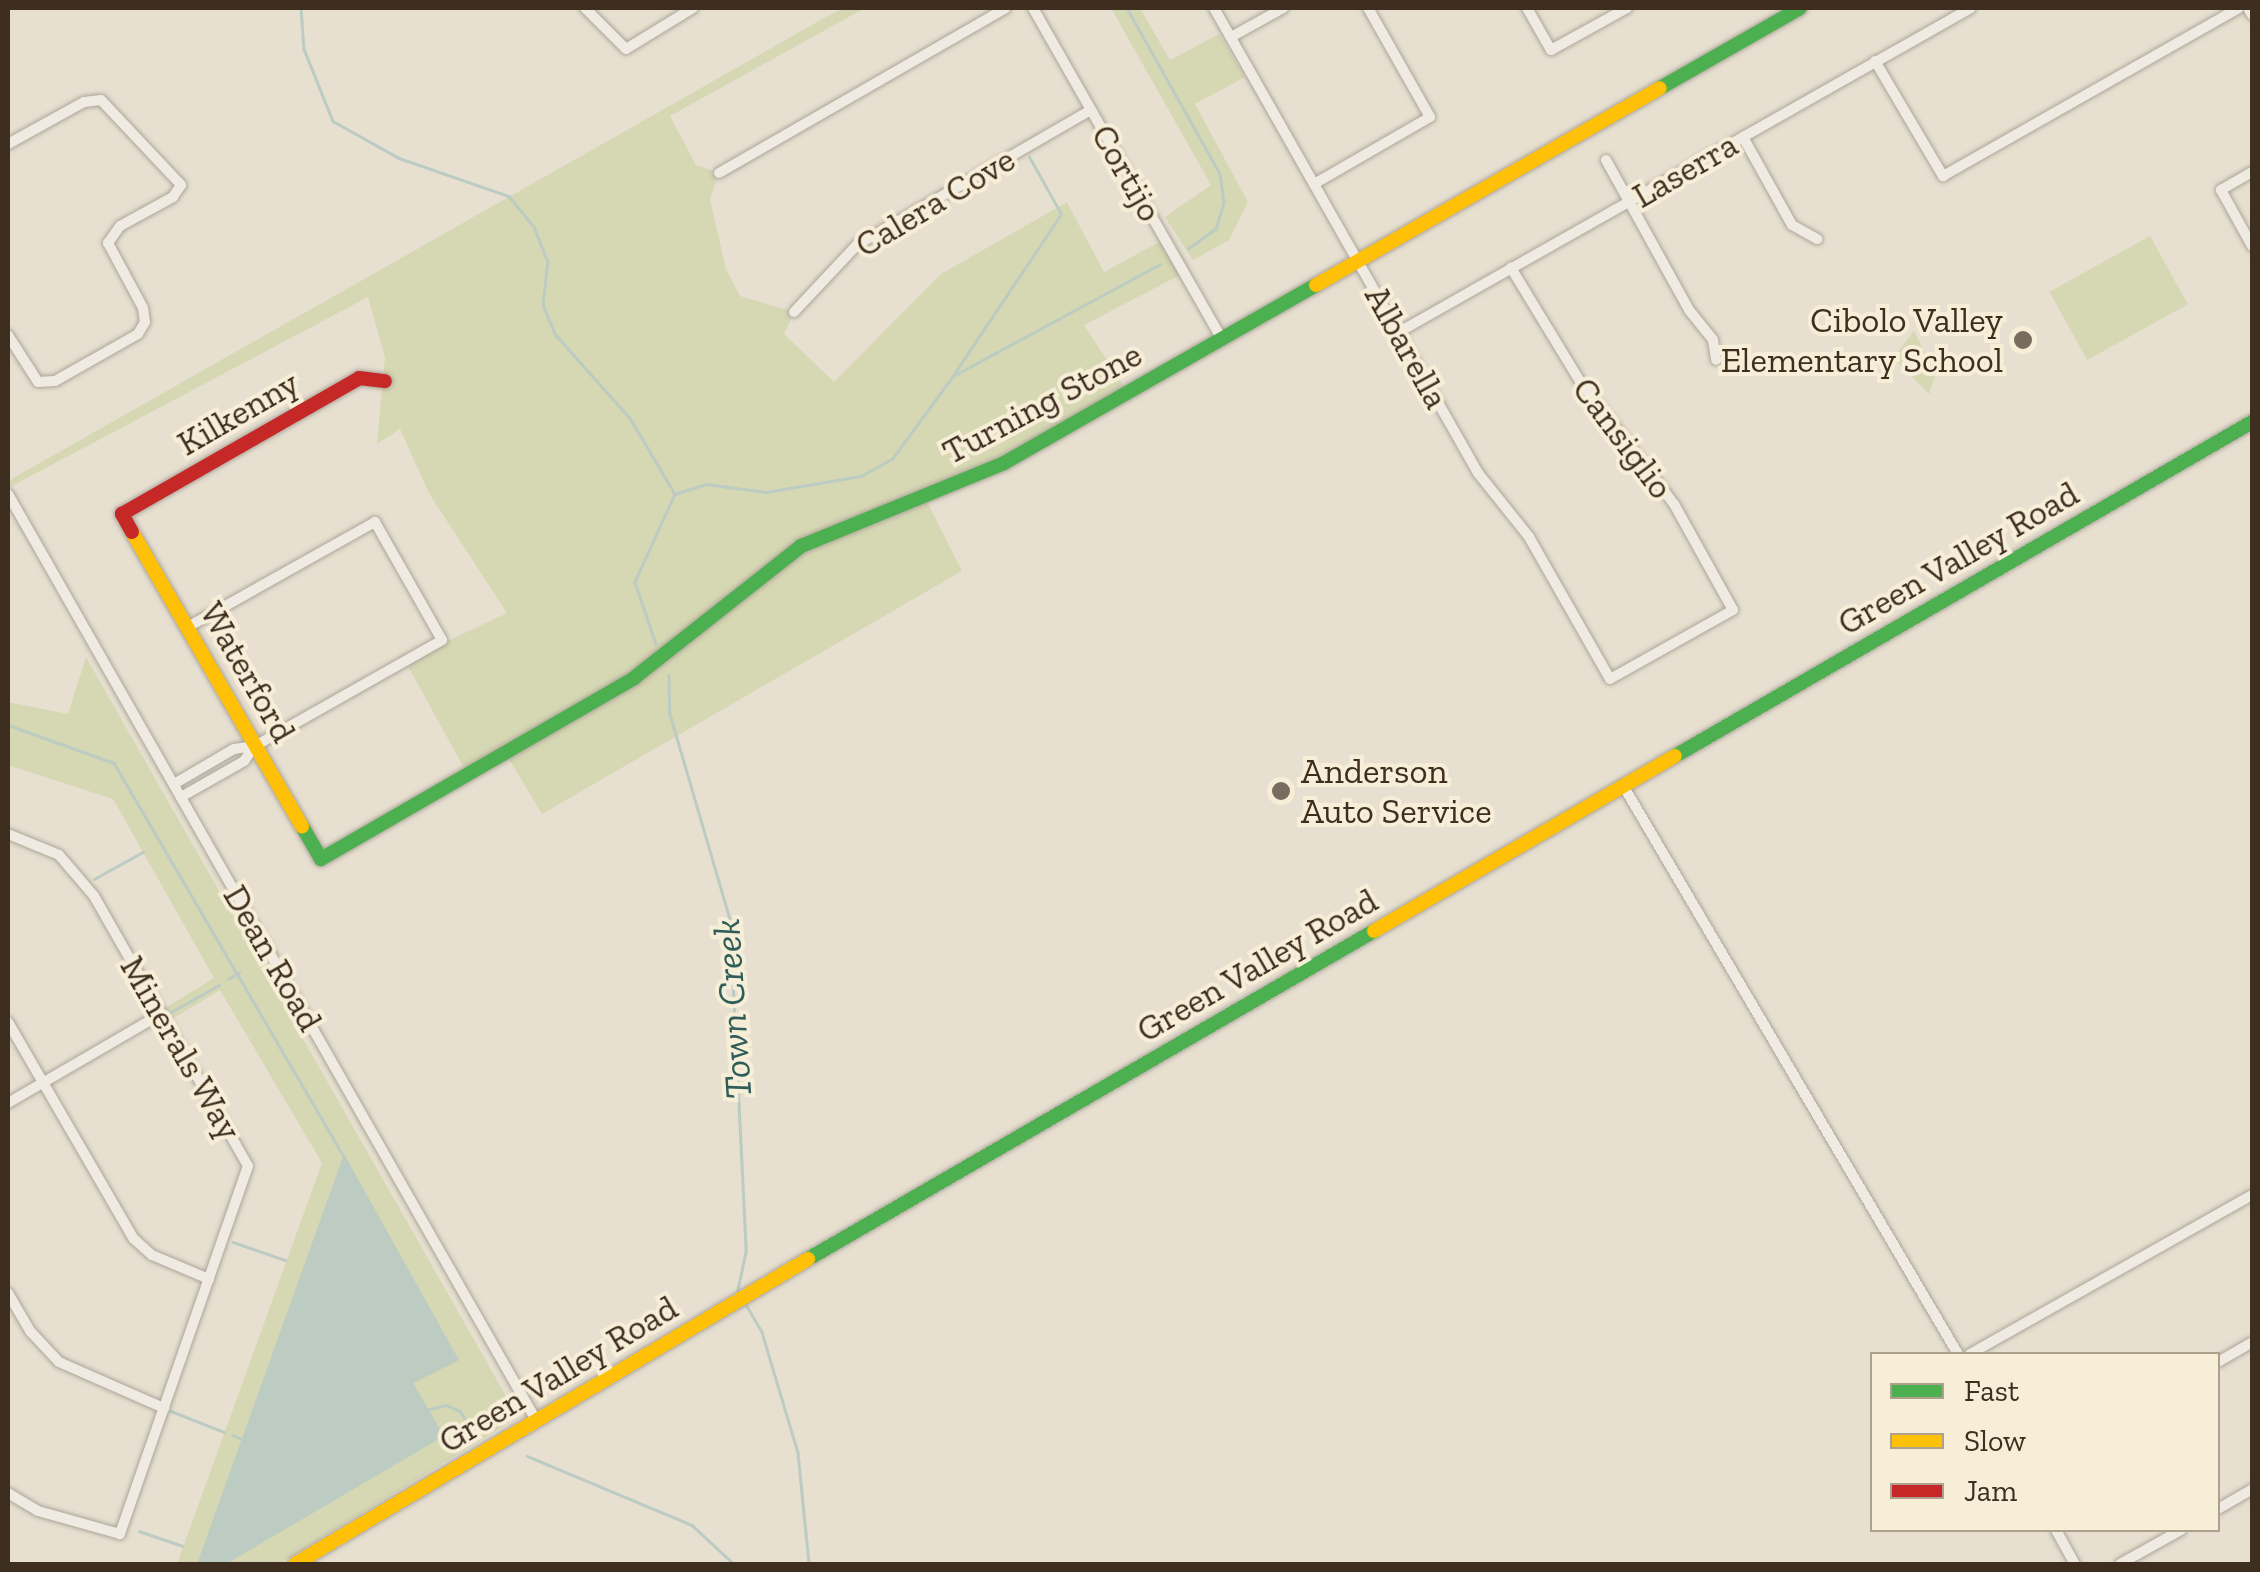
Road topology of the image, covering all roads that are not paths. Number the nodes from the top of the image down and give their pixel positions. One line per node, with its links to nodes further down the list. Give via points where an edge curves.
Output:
1 (584, 8): 2 (street, via 626,50)
2 (693, 8)
3 (1006, 8): 22 (street)
4 (1033, 8): 17 (street, Cortijo)
5 (1214, 8): 15 (street, Albarella)
6 (1283, 8): 15 (street)
7 (1368, 8): 23 (street, via 1430,117)
8 (1527, 8): 9 (street, via 1552,50)
9 (1627, 8)
10 (1800, 8): 27 (street, Turning Stone)
11 (1970, 8): 16 (street, Laserra)
12 (2239, 8): 16 (street, via 1943,176)
13 (2248, 8): 14 (street)
14 (2252, 15)
15 (1230, 37): 23 (street, Albarella)
16 (1876, 61): 18 (street, Laserra)
17 (1091, 110): 29 (street, Calera Cove, via 857,245); 32 (street, Cortijo)
18 (1742, 137): 24 (street, Laserra); 25 (street, via 1792,225)
19 (8, 144): 31 (street, via 84,102 100,100 180,185 173,198 120,226 108,243 143,308 138,334 55,380 38,382)
20 (1606, 160): 24 (street)
21 (2252, 172): 26 (street, via 2221,190)
22 (720, 173)
23 (1314, 184): 27 (street, Albarella)
24 (1629, 202): 28 (street, Laserra); 33 (street, via 1713,340)
25 (1817, 239)
26 (2252, 246)
27 (1358, 261): 30 (street, Albarella); 32 (street, Turning Stone)
28 (1511, 268): 30 (street, Laserra); 39 (street, Cansiglio, via 1580,383 1674,504 1733,610)
29 (794, 312)
30 (1399, 332): 39 (street, Albarella, via 1478,473 1529,537)
31 (8, 334)
32 (1222, 339): 45 (street, Turning Stone, via 973,479 830,530 766,570 634,678)
33 (1716, 360)
34 (386, 380): 37 (street, Kilkenny, via 359,378)
35 (2252, 422): 42 (street, Green Valley Road)
36 (8, 494): 41 (street, Dean Road)
37 (122, 514): 38 (street, Waterford)
38 (188, 627): 40 (street, Waterford); 40 (street, via 374,522 442,640)
39 (1610, 679)
40 (255, 746): 41 (street, via 234,749); 43 (street, via 244,762); 45 (street, Waterford)
41 (174, 784): 43 (street, Dean Road)
42 (1624, 787): 54 (street); 58 (street, Green Valley Road)
43 (181, 797): 58 (street, Dean Road)
44 (8, 834): 46 (street, Minerals Way, via 59,854 94,896)
45 (322, 860)
46 (161, 1014): 48 (street); 51 (street, Minerals Way, via 248,1166)
47 (8, 1022): 48 (street)
48 (41, 1084): 49 (street); 51 (street, via 134,1239 162,1260)
49 (8, 1103)
50 (2252, 1195): 55 (street)
51 (209, 1278): 57 (street, Minerals Way)
52 (8, 1293): 57 (street, via 30,1331 60,1362)
53 (2252, 1342): 56 (street)
54 (1957, 1352)
55 (1974, 1352)
56 (2220, 1361)
57 (164, 1408): 60 (street, Minerals Way, via 120,1534 38,1511)
58 (538, 1422): 64 (street, Green Valley Road)
59 (2252, 1488): 61 (street)
60 (8, 1493)
61 (2220, 1507)
62 (2057, 1532): 65 (street)
63 (2177, 1532): 66 (street)
64 (294, 1564)
65 (2075, 1564)
66 (2120, 1564)

